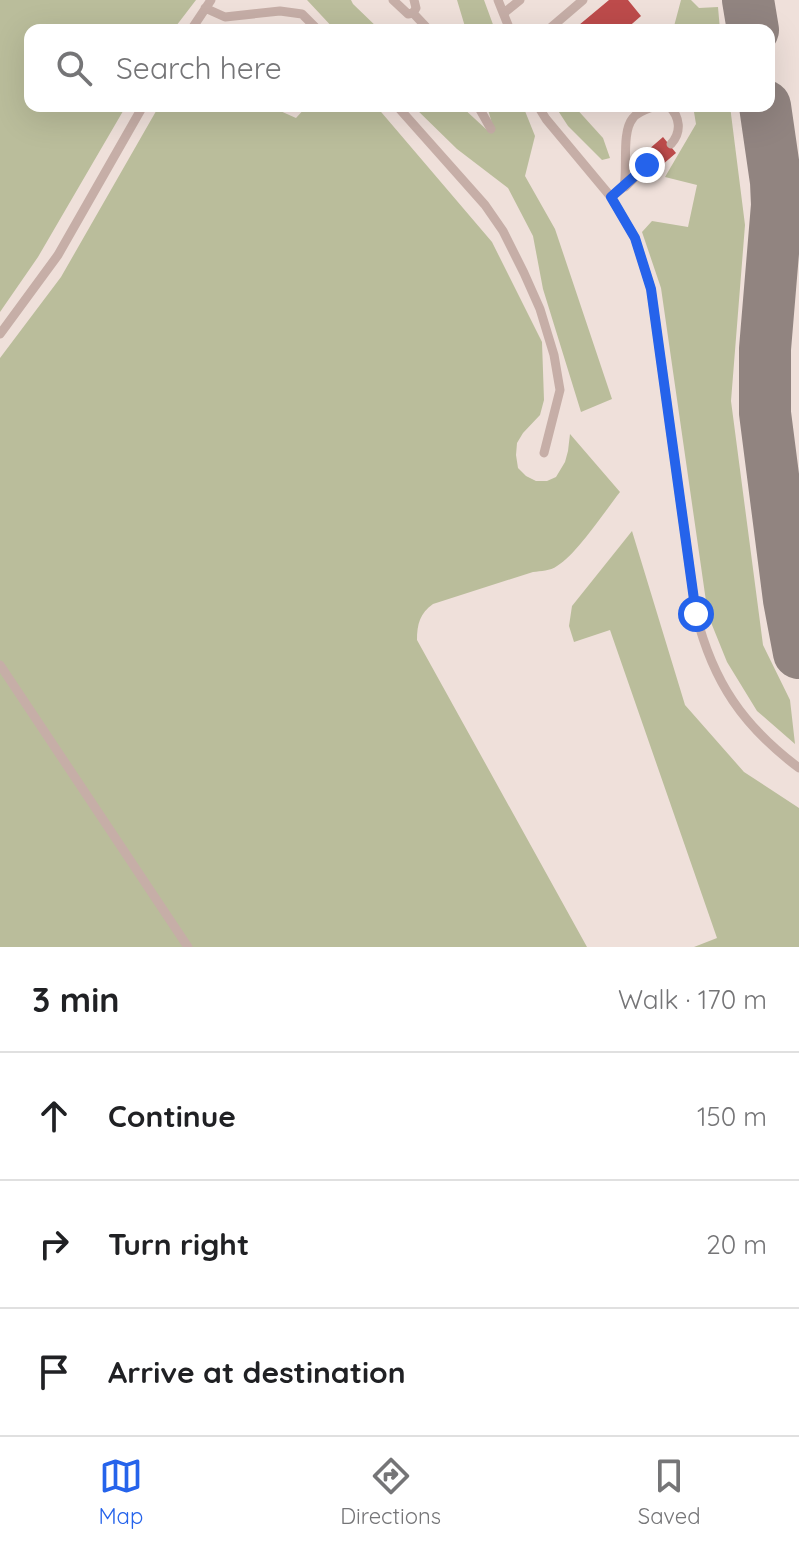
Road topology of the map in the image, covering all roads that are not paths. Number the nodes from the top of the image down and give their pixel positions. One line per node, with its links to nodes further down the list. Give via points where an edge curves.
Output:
1 (393, 0): 7 (lane)
2 (414, 0): 7 (lane)
3 (498, 0): 8 (lane)
4 (520, 0): 8 (lane)
5 (583, 0): 13 (lane)
6 (208, 4): 9 (lane); 10 (lane, via 225,17 280,11 302,14)
7 (413, 13): 11 (lane)
8 (504, 13): 12 (lane)
9 (195, 24)
10 (312, 24)
11 (423, 24)
12 (508, 24)
13 (555, 24)
14 (140, 112): 25 (lane, via 58,255)
15 (402, 112): 26 (lane, via 485,205 540,309 560,390)
16 (481, 112): 20 (lane)
17 (542, 112): 24 (lane)
18 (641, 112): 23 (lane, via 626,136)
19 (674, 112): 21 (lane, via 679,129)
20 (491, 129)
21 (671, 144)
22 (654, 159): 23 (lane)
23 (624, 187): 24 (lane)
24 (611, 197): 28 (lane, via 635,238 651,289 702,641 737,708)
25 (0, 334)
26 (544, 453)
27 (0, 665): 29 (lane)
28 (799, 768)
29 (188, 947)

